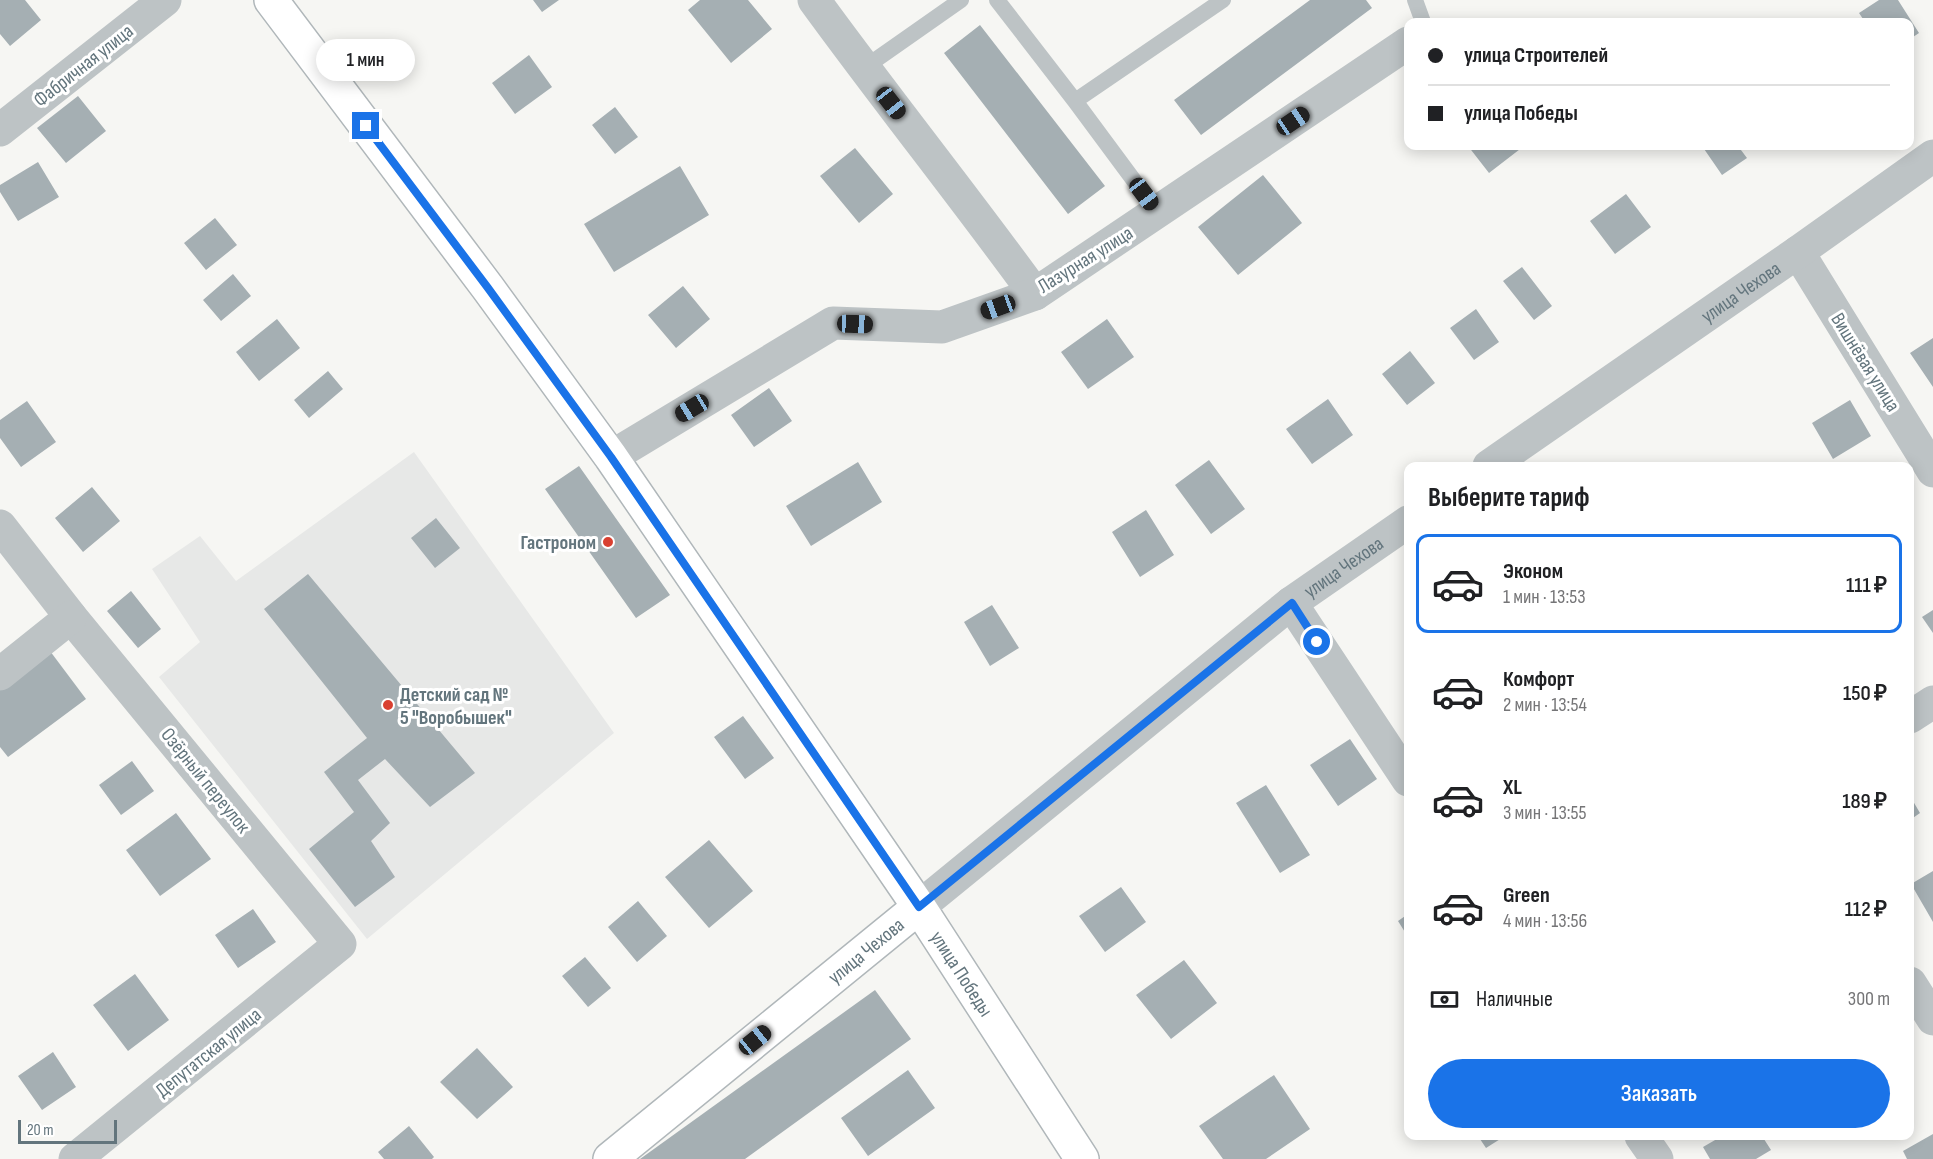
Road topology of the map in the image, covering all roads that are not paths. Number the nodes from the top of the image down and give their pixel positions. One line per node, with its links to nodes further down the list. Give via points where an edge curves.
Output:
1 (165, 0): 12 (street, Фабричная улица)
2 (271, 0): 17 (street, улица Победы)
3 (814, 0): 10 (street, Лазурная улица)
4 (961, 0): 10 (lane)
5 (996, 0): 11 (lane)
6 (1223, 0): 11 (lane)
7 (1415, 0): 8 (lane)
8 (1422, 18)
9 (1404, 46): 14 (street, Лазурная улица)
10 (864, 69): 16 (street, Лазурная улица)
11 (1075, 101): 14 (lane)
12 (0, 130)
13 (1933, 156): 15 (street, улица Чехова)
14 (1158, 213): 16 (street, Лазурная улица)
15 (1798, 252): 18 (street, улица Чехова); 19 (street, Вишнёвая улица)
16 (1035, 294): 17 (street, via 942,327 833,323)
17 (611, 457): 28 (street, улица Победы)
18 (1495, 462)
19 (1933, 471)
20 (1404, 525): 22 (street, улица Чехова)
21 (0, 526): 23 (street, Озёрный переулок)
22 (1292, 603): 27 (street); 28 (street, улица Чехова)
23 (71, 617): 24 (street); 29 (street, Озёрный переулок)
24 (0, 674)
25 (1933, 702): 26 (street)
26 (1914, 714)
27 (1404, 774)
28 (919, 907): 34 (street, улица Чехова); 35 (street, улица Победы)
29 (340, 944): 33 (street, Депутатская улица)
30 (1914, 989): 31 (street)
31 (1933, 1019)
32 (1644, 1140): 36 (street)
33 (75, 1159)
34 (609, 1159)
35 (1082, 1159)
36 (1657, 1159)

